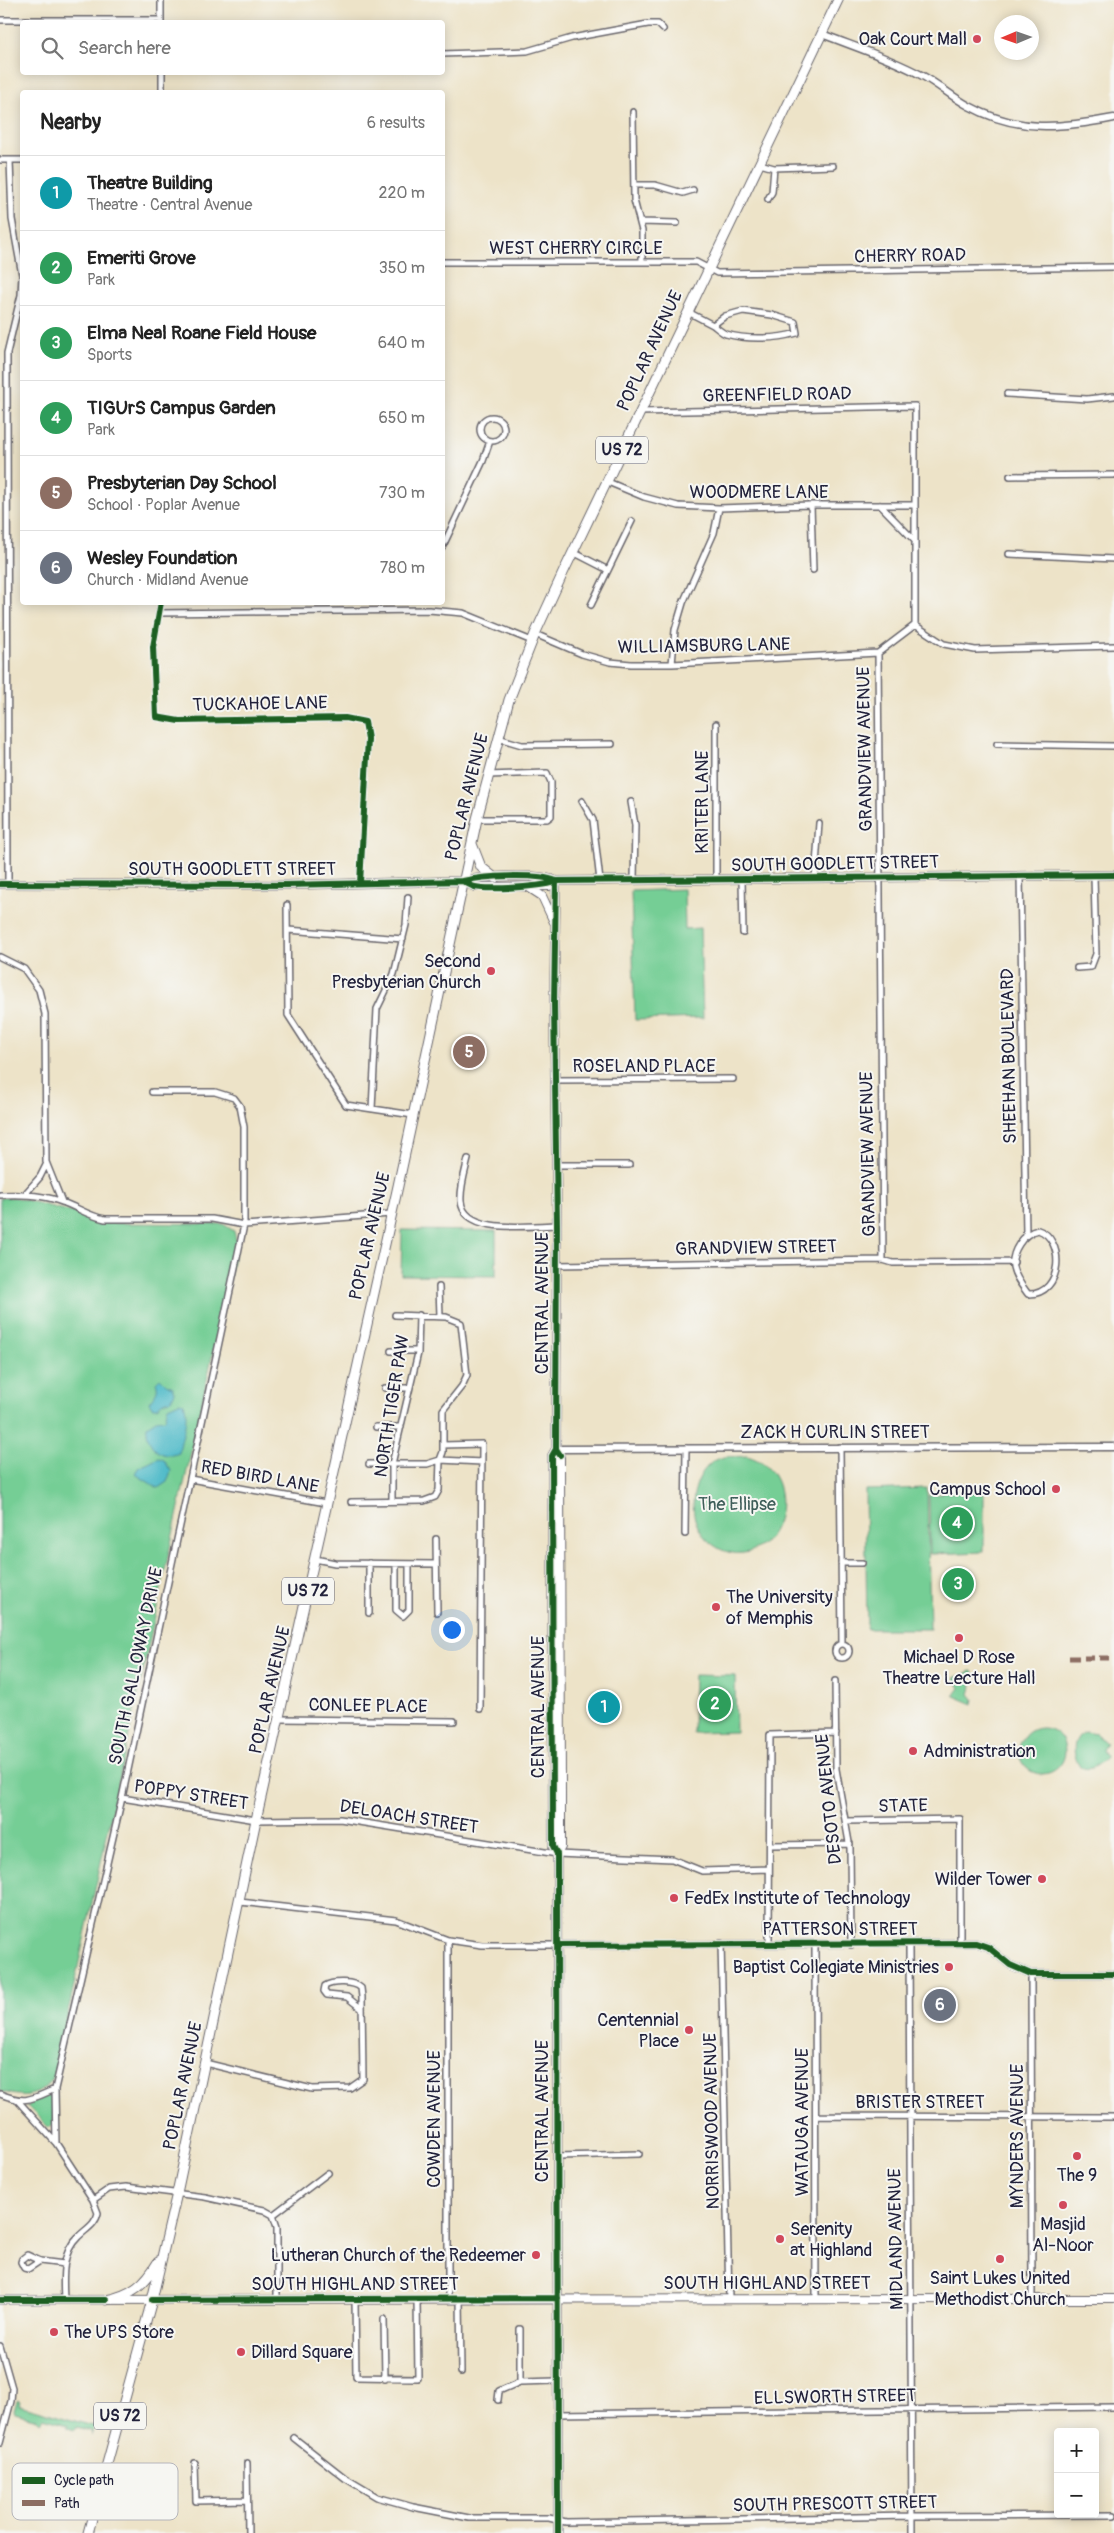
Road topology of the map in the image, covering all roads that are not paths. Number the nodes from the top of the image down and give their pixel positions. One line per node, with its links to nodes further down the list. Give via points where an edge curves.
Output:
1 (161, 0): 5 (street)
2 (838, 0): 7 (main road, POPLAR AVENUE / US 72)
3 (0, 20): 4 (street)
4 (20, 20)
5 (161, 20)
6 (663, 29): 8 (street, via 658,24 648,24 572,38 527,51)
7 (822, 34): 12 (street, via 894,62 926,78 968,106 1000,120 1051,127); 16 (main road, POPLAR AVENUE / US 72)
8 (445, 54)
9 (162, 75): 10 (street)
10 (162, 90)
11 (633, 112): 19 (street)
12 (1114, 118)
13 (0, 160): 14 (street)
14 (10, 160): 15 (street); 26 (street, via 12,219)
15 (20, 160)
16 (760, 164): 18 (street); 27 (main road, POPLAR AVENUE / US 72)
17 (833, 166): 18 (street)
18 (774, 168): 21 (street, via 772,192)
19 (634, 185): 20 (street, via 655,186 683,194); 22 (street, via 634,200)
20 (693, 190)
21 (768, 199)
22 (641, 222): 23 (street); 24 (street)
23 (677, 224)
24 (642, 261): 25 (street, WEST CHERRY CIRCLE); 27 (street, WEST CHERRY CIRCLE, via 696,262)
25 (445, 262)
26 (20, 264)
27 (708, 267): 28 (street, CHERRY ROAD, via 717,273); 30 (main road, POPLAR AVENUE / US 72)
28 (1114, 267)
29 (20, 303): 87 (street, via 7,353)
30 (688, 312): 31 (street); 34 (main road, POPLAR AVENUE / US 72)
31 (713, 325): 31 (street, via 725,334 753,337 783,337 796,333 795,322 772,315 743,312 726,316)
32 (1007, 394): 33 (street, via 1087,399)
33 (1114, 396)
34 (639, 412): 38 (main road, POPLAR AVENUE / US 72); 41 (street, GREENFIELD ROAD, via 915,406)
35 (490, 441): 35 (street, via 483,438 480,424 484,418 498,417 505,429 502,436); 45 (street)
36 (1114, 475): 37 (street)
37 (1010, 476)
38 (608, 482): 42 (street, WOODMERE LANE, via 644,497 678,506); 46 (main road, POPLAR AVENUE / US 72)
39 (811, 505): 40 (street, WOODMERE LANE); 42 (street, WOODMERE LANE); 50 (street)
40 (879, 505): 41 (street, WOODMERE LANE); 44 (street)
41 (915, 505): 44 (street)
42 (718, 508): 62 (street, via 712,540 683,603 675,630)
43 (632, 520): 49 (street)
44 (915, 540): 58 (street)
45 (445, 542)
46 (573, 552): 49 (street); 59 (main road, POPLAR AVENUE / US 72)
47 (1009, 554): 48 (street)
48 (1114, 559)
49 (608, 570): 54 (street)
50 (813, 570)
51 (160, 605): 57 (street)
52 (318, 605): 55 (street)
53 (429, 605): 56 (street)
54 (591, 605)
55 (318, 610): 56 (street, WILLIAMSBURG LANE); 57 (street, WILLIAMSBURG LANE)
56 (429, 610): 59 (street, WILLIAMSBURG LANE, via 463,613)
57 (159, 613): 86 (street, TUCKAHOE LANE, via 153,647 156,717 179,721 345,718 365,722 368,739)
58 (914, 625): 60 (street, via 944,644 975,650); 61 (street, GRANDVIEW AVENUE)
59 (534, 638): 62 (street, WILLIAMSBURG LANE, via 610,662); 64 (main road, POPLAR AVENUE / US 72)
60 (1114, 646)
61 (878, 653): 62 (street, WILLIAMSBURG LANE); 79 (street, GRANDVIEW AVENUE)
62 (672, 664)
63 (716, 724): 83 (street, KRITER LANE)
64 (497, 738): 65 (street, via 522,744); 68 (main road, POPLAR AVENUE / US 72)
65 (612, 744)
66 (997, 744): 67 (street)
67 (1114, 746)
68 (488, 775): 71 (main road, POPLAR AVENUE / US 72); 71 (street, via 547,773 551,779 551,816 547,819)
69 (582, 801): 81 (street, via 593,820)
70 (631, 802): 82 (street, via 636,844)
71 (477, 819): 73 (main road, POPLAR AVENUE / US 72)
72 (819, 823): 78 (street)
73 (472, 843): 77 (main road, via 481,867); 85 (main road, POPLAR AVENUE / US 72)
74 (1114, 875): 76 (main road, SOUTH GOODLETT STREET)
75 (1020, 876): 76 (main road, SOUTH GOODLETT STREET); 79 (main road, SOUTH GOODLETT STREET); 112 (street, SHEEHAN BOULEVARD)
76 (1094, 876): 96 (street, via 1096,954 1091,967)
77 (495, 878): 84 (main road, SOUTH GOODLETT STREET, via 538,877); 85 (main road, SOUTH GOODLETT STREET, via 474,878)
78 (815, 878): 79 (main road, SOUTH GOODLETT STREET); 80 (main road, SOUTH GOODLETT STREET)
79 (880, 878): 113 (street, GRANDVIEW AVENUE)
80 (742, 879): 83 (main road, SOUTH GOODLETT STREET); 92 (street)
81 (600, 880): 82 (main road, SOUTH GOODLETT STREET); 84 (main road, SOUTH GOODLETT STREET)
82 (634, 880): 83 (main road, SOUTH GOODLETT STREET)
83 (716, 880)
84 (556, 881): 88 (main road, SOUTH GOODLETT STREET, via 548,886); 93 (main road, CENTRAL AVENUE)
85 (463, 882): 86 (main road, SOUTH GOODLETT STREET); 88 (main road, SOUTH GOODLETT STREET, via 475,887); 101 (main road, POPLAR AVENUE / US 72)
86 (360, 883): 87 (main road, SOUTH GOODLETT STREET)
87 (4, 884)
88 (526, 886): 93 (main road, via 547,903)
89 (408, 897): 94 (street)
90 (287, 905): 91 (street)
91 (288, 930): 94 (street); 100 (street, via 288,1015 346,1105)
92 (743, 933)
93 (556, 934): 98 (main road, CENTRAL AVENUE)
94 (403, 939): 100 (street, via 394,974 377,1009)
95 (0, 957): 103 (street, via 24,969 39,990 46,1014)
96 (1077, 968)
97 (733, 1079): 98 (street, ROSELAND PLACE)
98 (555, 1080): 104 (main road, CENTRAL AVENUE)
99 (152, 1092): 110 (street, SOUTH GALLOWAY DRIVE, via 215,1092 234,1098 240,1106 244,1127)
100 (372, 1109): 101 (street)
101 (413, 1115): 109 (main road, POPLAR AVENUE / US 72)
102 (468, 1159): 111 (street, via 461,1200 464,1212 473,1221 486,1225)
103 (46, 1165): 106 (street); 108 (street)
104 (556, 1165): 105 (street); 111 (main road, CENTRAL AVENUE)
105 (629, 1165)
106 (25, 1194): 107 (street); 108 (street)
107 (0, 1195)
108 (62, 1202): 110 (street, via 105,1219 212,1219)
109 (391, 1214): 110 (street); 137 (main road, POPLAR AVENUE / US 72)
110 (244, 1224): 135 (street, SOUTH GALLOWAY DRIVE)
111 (557, 1225): 115 (main road, CENTRAL AVENUE)
112 (1026, 1234): 114 (street, SHEEHAN BOULEVARD); 114 (street, via 1038,1230 1051,1239 1056,1260 1054,1280 1043,1292 1028,1294 1020,1283)
113 (883, 1260): 114 (street, GRANDVIEW STREET, via 893,1263); 115 (street, GRANDVIEW STREET)
114 (1014, 1262)
115 (557, 1265): 130 (main road, CENTRAL AVENUE)
116 (439, 1287): 119 (street)
117 (395, 1315): 118 (street)
118 (419, 1315): 119 (street); 121 (street, NORTH TIGER PAW)
119 (440, 1316): 126 (street, via 455,1318 462,1323 467,1376 443,1410)
120 (391, 1351): 121 (street)
121 (418, 1351): 123 (street, NORTH TIGER PAW)
122 (385, 1388): 123 (street)
123 (409, 1388): 125 (street, NORTH TIGER PAW)
124 (376, 1427): 125 (street)
125 (400, 1427): 134 (street, NORTH TIGER PAW)
126 (443, 1445): 131 (street); 132 (street, via 482,1444)
127 (840, 1447): 128 (street, ZACK H CURLIN STREET); 129 (street, ZACK H CURLIN STREET); 143 (street)
128 (1114, 1447)
129 (686, 1448): 130 (street, ZACK H CURLIN STREET); 139 (street)
130 (556, 1449): 161 (main road, CENTRAL AVENUE, via 560,1456 561,1796 561,1848)
131 (440, 1460): 132 (street); 134 (street, via 427,1464); 136 (street, via 435,1497 424,1501)
132 (482, 1462): 152 (street)
133 (369, 1464): 134 (street)
134 (392, 1464): 136 (street, NORTH TIGER PAW)
135 (190, 1479): 137 (street, RED BIRD LANE); 156 (street, SOUTH GALLOWAY DRIVE)
136 (392, 1501): 138 (street)
137 (326, 1502): 141 (main road, POPLAR AVENUE / US 72)
138 (351, 1502)
139 (685, 1534)
140 (436, 1539): 147 (street)
141 (315, 1559): 142 (street, via 335,1563); 153 (main road, POPLAR AVENUE / US 72)
142 (369, 1563): 145 (street); 149 (street)
143 (841, 1563): 144 (street); 150 (street)
144 (862, 1563)
145 (396, 1564): 146 (street); 146 (street, via 396,1610 403,1616 409,1610)
146 (409, 1564): 147 (street)
147 (436, 1564): 148 (street)
148 (437, 1612)
149 (369, 1613)
150 (842, 1643)
151 (835, 1681): 155 (street, DESOTO AVENUE)
152 (480, 1709)
153 (280, 1719): 154 (street, CONLEE PLACE); 157 (main road, POPLAR AVENUE / US 72)
154 (454, 1721)
155 (836, 1733): 158 (street, DESOTO AVENUE, via 836,1769); 160 (street, via 770,1735)
156 (122, 1798): 157 (street, POPPY STREET); 176 (street, SOUTH GALLOWAY DRIVE)
157 (256, 1820): 161 (street, DELOACH STREET, via 340,1819); 163 (main road, POPLAR AVENUE / US 72)
158 (847, 1821): 159 (street, DESOTO AVENUE); 166 (street, STATE, via 960,1819)
159 (850, 1844): 160 (street); 171 (street, DESOTO AVENUE)
160 (770, 1845): 162 (street)
161 (557, 1854): 162 (street, DELOACH STREET, via 672,1859 702,1871); 170 (main road, CENTRAL AVENUE)
162 (769, 1869): 167 (street)
163 (240, 1902): 164 (street, PATTERSON STREET, via 396,1920); 175 (main road, POPLAR AVENUE / US 72)
164 (448, 1940): 170 (street, PATTERSON STREET, via 482,1945); 193 (street, COWDEN AVENUE)
165 (721, 1943): 167 (street, PATTERSON STREET); 170 (street, PATTERSON STREET); 201 (street, NORRISWOOD AVENUE)
166 (960, 1943): 169 (street, PATTERSON STREET); 172 (street, PATTERSON STREET, via 988,1947 1010,1965)
167 (769, 1944): 168 (street, PATTERSON STREET)
168 (814, 1944): 171 (street, PATTERSON STREET); 180 (street, WATAUGA AVENUE)
169 (909, 1944): 171 (street, PATTERSON STREET); 179 (street, MIDLAND AVENUE)
170 (557, 1945): 185 (main road, CENTRAL AVENUE)
171 (851, 1945)
172 (1031, 1974): 173 (street, PATTERSON STREET); 181 (street, MYNDERS AVENUE)
173 (1114, 1974)
174 (362, 2009): 174 (street, via 359,1985 324,1986 327,1995 347,1997); 175 (street, via 362,2079 350,2088 312,2089)
175 (205, 2063): 187 (main road, POPLAR AVENUE / US 72)
176 (55, 2089): 178 (street); 183 (street, SOUTH GALLOWAY DRIVE)
177 (0, 2094): 178 (street)
178 (18, 2101): 183 (street)
179 (908, 2115): 180 (street, BRISTER STREET); 181 (street, BRISTER STREET); 196 (street, MIDLAND AVENUE)
180 (816, 2116): 202 (street, WATAUGA AVENUE)
181 (1030, 2117): 182 (street, BRISTER STREET); 197 (street, MYNDERS AVENUE)
182 (1114, 2117)
183 (56, 2143): 188 (street, SOUTH GALLOWAY DRIVE)
184 (639, 2154): 185 (street)
185 (558, 2156): 195 (main road, CENTRAL AVENUE)
186 (328, 2173): 189 (street)
187 (177, 2193): 188 (street, via 116,2187); 189 (street, via 264,2210); 190 (main road, POPLAR AVENUE / US 72)
188 (92, 2200): 192 (street, via 97,2209 97,2219 74,2242)
189 (272, 2215): 207 (street, via 277,2227)
190 (163, 2253): 205 (main road, via 143,2284 128,2294); 206 (main road, POPLAR AVENUE / US 72)
191 (40, 2261): 192 (street)
192 (64, 2264): 198 (street)
193 (448, 2298): 194 (main road, SOUTH HIGHLAND STREET); 200 (main road, SOUTH HIGHLAND STREET)
194 (460, 2298): 195 (main road, SOUTH HIGHLAND STREET); 211 (street)
195 (558, 2298): 201 (main road, SOUTH HIGHLAND STREET); 213 (main road, CENTRAL AVENUE)
196 (911, 2298): 197 (main road, SOUTH HIGHLAND STREET); 202 (main road, SOUTH HIGHLAND STREET); 217 (street, MIDLAND AVENUE)
197 (1032, 2298): 203 (main road, SOUTH HIGHLAND STREET)
198 (64, 2299): 204 (main road, SOUTH HIGHLAND STREET); 205 (main road, SOUTH HIGHLAND STREET)
199 (355, 2299): 200 (main road, SOUTH HIGHLAND STREET); 207 (main road, SOUTH HIGHLAND STREET); 212 (street, via 356,2377)
200 (417, 2299): 212 (street, via 418,2378)
201 (729, 2299): 202 (main road, SOUTH HIGHLAND STREET)
202 (816, 2299)
203 (1114, 2299)
204 (0, 2300)
205 (106, 2300): 206 (main road, SOUTH HIGHLAND STREET)
206 (152, 2300): 207 (main road, SOUTH HIGHLAND STREET); 222 (main road, POPLAR AVENUE / US 72)
207 (277, 2300)
208 (384, 2319): 212 (street)
209 (520, 2329): 214 (street)
210 (0, 2346): 220 (street, via 12,2388)
211 (461, 2372)
212 (385, 2379)
213 (556, 2381): 214 (street); 218 (main road, CENTRAL AVENUE)
214 (520, 2382): 215 (street, via 499,2391)
215 (498, 2400)
216 (1114, 2407): 217 (street, ELLSWORTH STREET)
217 (911, 2410): 218 (street, ELLSWORTH STREET); 226 (street, MIDLAND AVENUE)
218 (557, 2414): 228 (main road, CENTRAL AVENUE)
219 (294, 2438): 228 (street, SOUTH PRESCOTT STREET, via 345,2478 377,2497 469,2518)
220 (0, 2443)
221 (247, 2462): 224 (street)
222 (107, 2463)
223 (195, 2463): 224 (street, via 196,2501)
224 (247, 2500): 230 (street)
225 (1114, 2515): 226 (street, SOUTH PRESCOTT STREET)
226 (912, 2516): 228 (street, SOUTH PRESCOTT STREET); 232 (street, MIDLAND AVENUE)
227 (92, 2520): 229 (main road, POPLAR AVENUE / US 72)
228 (558, 2520): 231 (main road, CENTRAL AVENUE)
229 (88, 2533)
230 (248, 2533)
231 (558, 2533)
232 (912, 2533)

